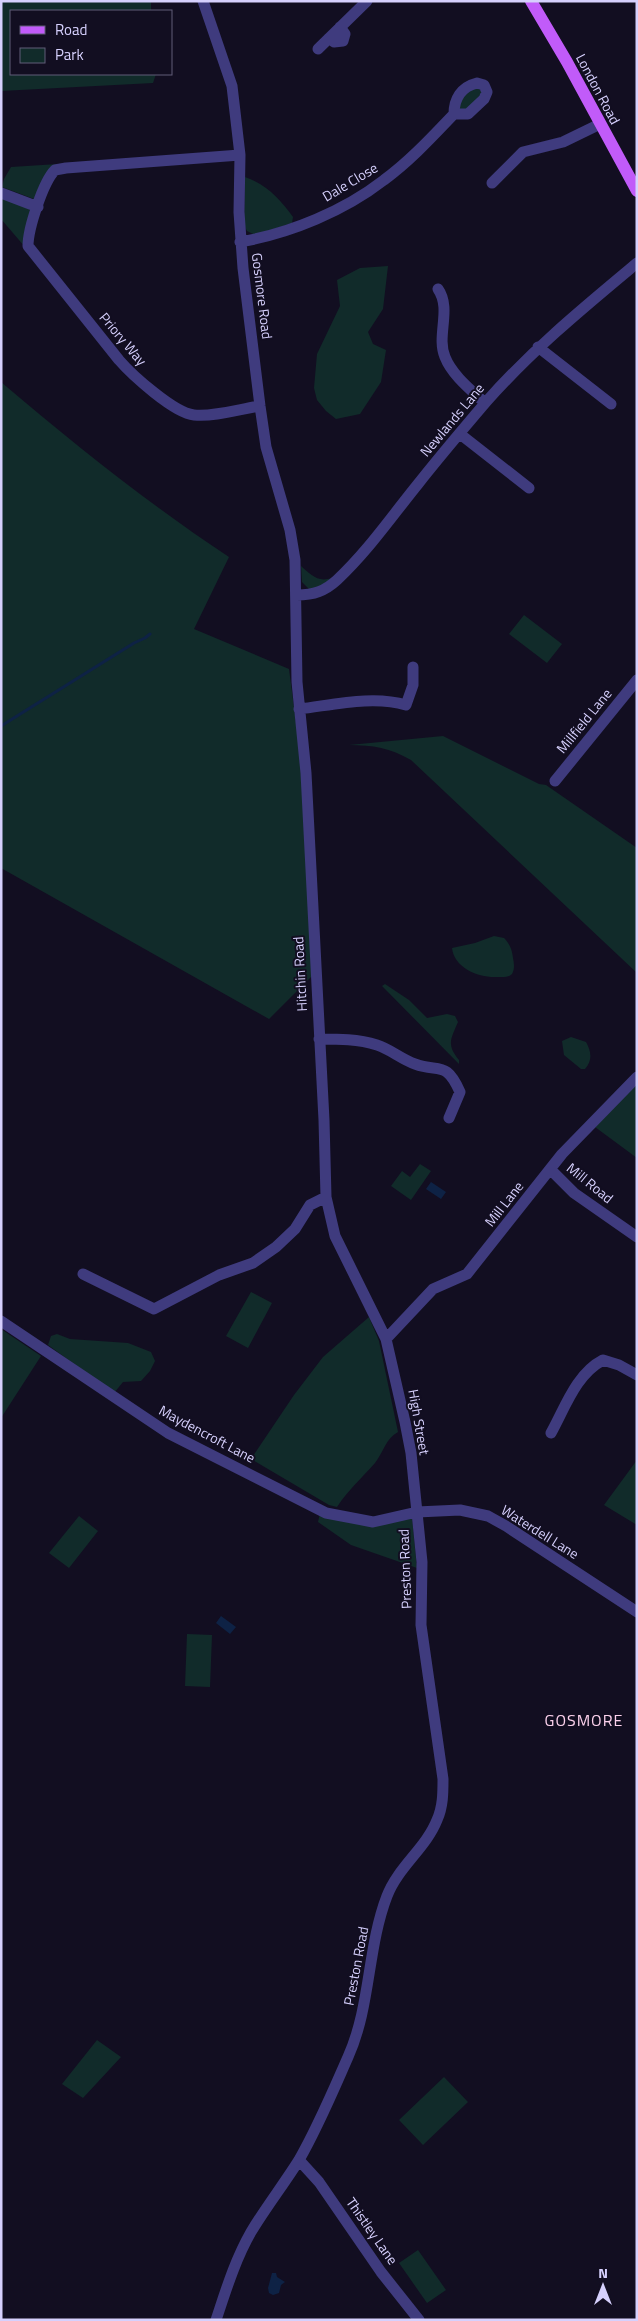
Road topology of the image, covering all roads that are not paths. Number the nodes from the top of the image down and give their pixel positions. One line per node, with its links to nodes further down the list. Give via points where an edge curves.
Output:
1 (203, 1): 7 (street, Gosmore Road, via 232,86)
2 (367, 1): 4 (street)
3 (531, 1): 6 (main road, London Road)
4 (318, 49)
5 (454, 114): 12 (street, Dale Close, via 400,167 341,208 276,234)
6 (600, 124): 8 (street, via 553,146 523,152); 9 (main road, London Road)
7 (240, 155): 11 (street, Priory Way, via 59,168 50,174); 12 (street, Gosmore Road)
8 (492, 183)
9 (637, 191)
10 (1, 193): 11 (street)
11 (38, 206): 18 (street, Priory Way, via 28,238 30,250 130,374 190,414)
12 (240, 242): 18 (street, Gosmore Road)
13 (637, 262): 15 (street, Newlands Lane)
14 (438, 289): 16 (street, via 443,299 445,357 461,380)
15 (538, 346): 16 (street, Newlands Lane); 17 (street)
16 (486, 403): 19 (street, Newlands Lane)
17 (611, 404)
18 (260, 406): 21 (street, Gosmore Road, via 269,461 294,547)
19 (460, 434): 20 (street); 21 (street, Newlands Lane, via 344,573 321,592)
20 (529, 488)
21 (297, 595): 24 (street, Hitchin Road)
22 (413, 667): 24 (street, via 413,686 406,705 374,701)
23 (637, 680): 25 (street, Millfield Lane)
24 (299, 709): 26 (street, Hitchin Road, via 306,772)
25 (555, 781)
26 (319, 1039): 28 (street, via 354,1040 378,1045 417,1065 444,1070 454,1079 460,1092); 30 (street, Hitchin Road)
27 (637, 1077): 29 (street, Mill Lane)
28 (449, 1118)
29 (550, 1169): 31 (street, Mill Road, via 574,1193); 34 (street, Mill Lane, via 467,1274 433,1289)
30 (326, 1197): 32 (street, via 310,1205 295,1229 253,1263 219,1275 154,1309); 34 (street, Hitchin Road, via 335,1236)
31 (637, 1237)
32 (83, 1274)
33 (1, 1321): 37 (street, Maydencroft Lane, via 168,1433 326,1513 373,1522)
34 (386, 1339): 37 (street, High Street, via 411,1453)
35 (637, 1375): 36 (street, via 603,1360 596,1364 585,1372)
36 (551, 1433)
37 (417, 1512): 38 (street, Waterdell Lane, via 460,1510 488,1516); 39 (street, Preston Road, via 422,1562 421,1625 442,1757 442,1801 437,1821 405,1864 387,1896 370,1956 366,1998 358,2033)
38 (637, 1612)
39 (299, 2160): 40 (street, Preston Road, via 240,2252); 41 (street, Thistley Lane, via 319,2182 381,2272)
40 (216, 2320)
41 (419, 2320)

